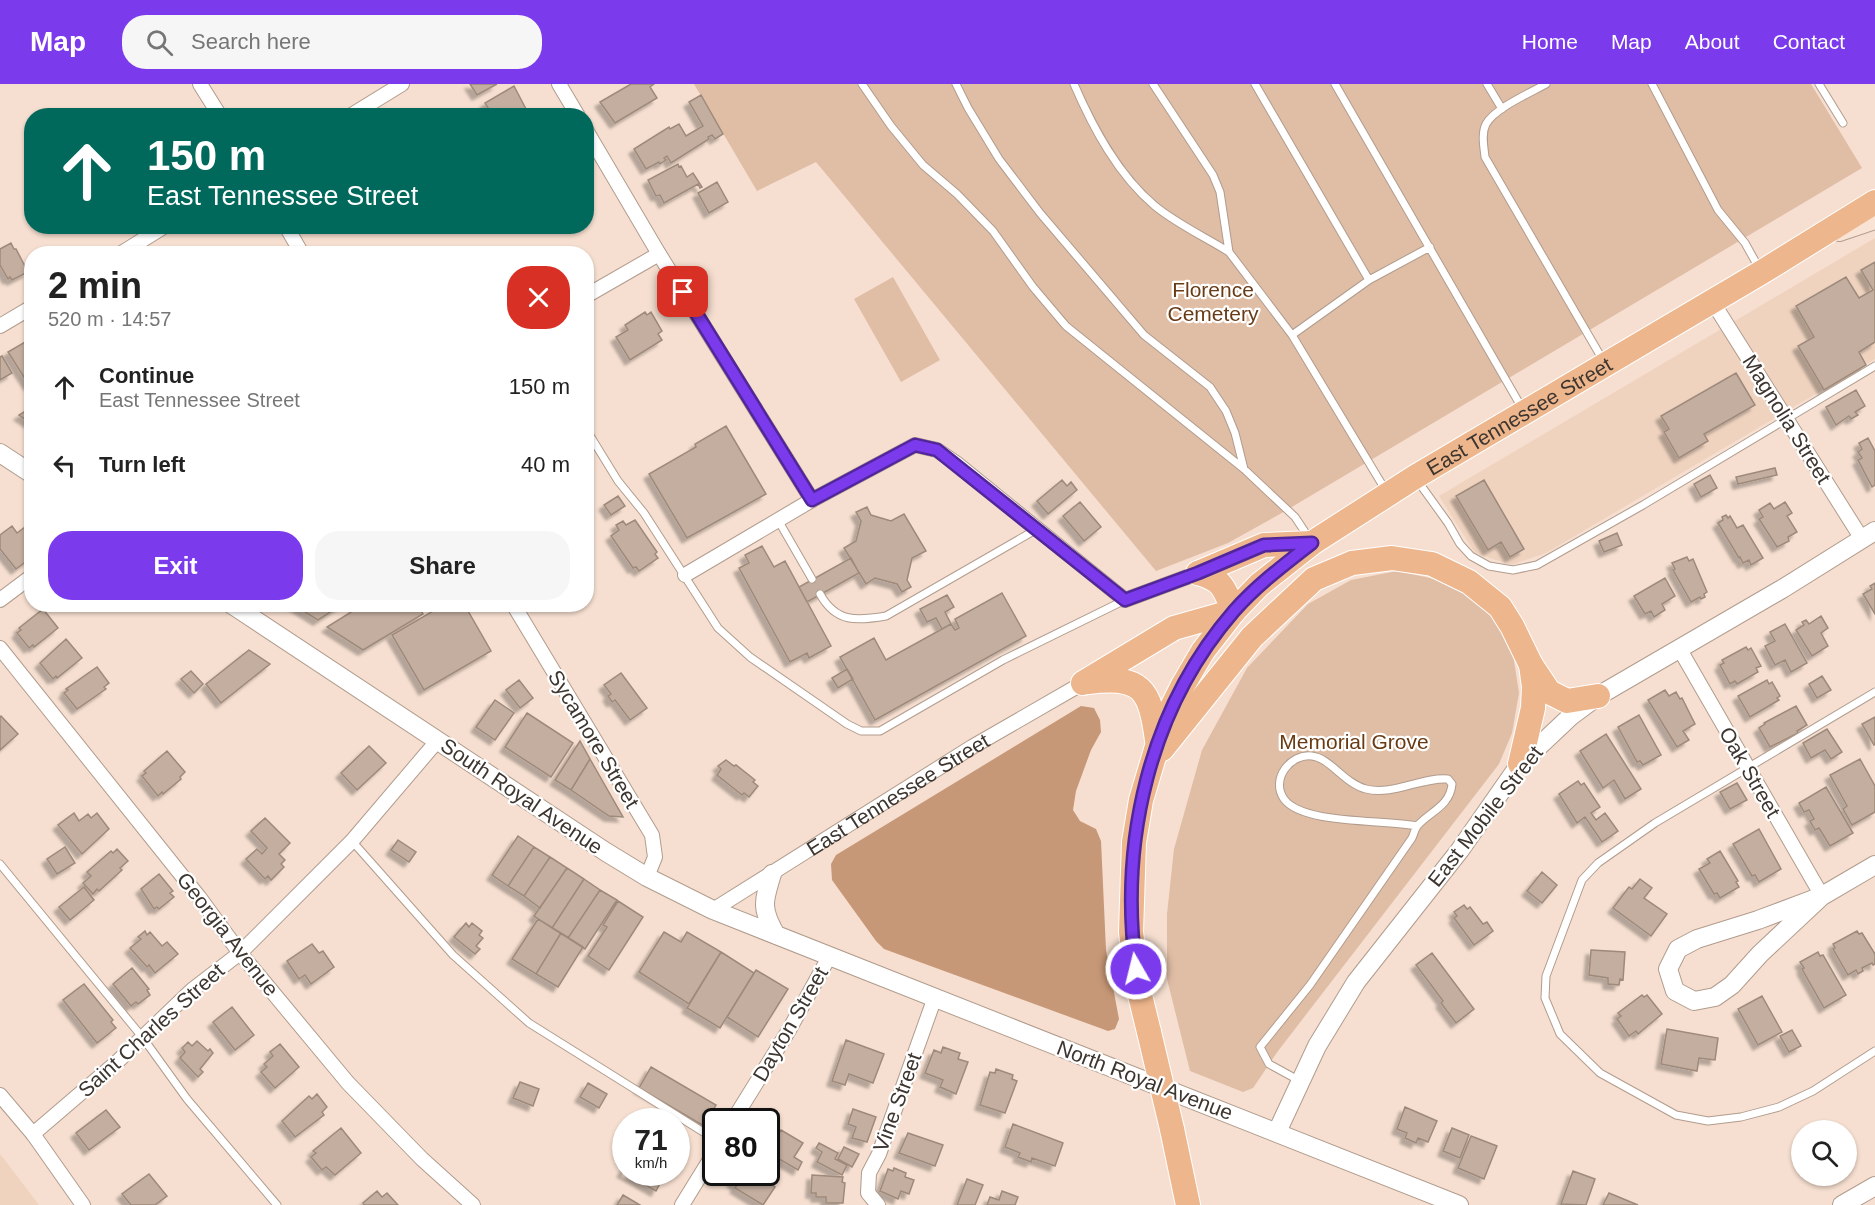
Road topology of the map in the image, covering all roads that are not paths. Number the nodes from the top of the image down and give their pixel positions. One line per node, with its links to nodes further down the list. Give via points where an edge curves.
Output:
1 (200, 84): 14 (street)
2 (402, 84): 15 (street)
3 (559, 84): 16 (street)
4 (862, 84): 42 (lane, via 923,165 993,231 1066,326)
5 (956, 84): 42 (lane, via 999,159 1040,213 1144,335 1210,387 1226,411)
6 (1074, 84): 26 (lane, via 1093,123 1132,183 1155,206)
7 (1153, 84): 26 (lane, via 1214,175)
8 (1255, 84): 29 (lane)
9 (1335, 84): 25 (lane)
10 (1487, 84): 17 (lane)
11 (1546, 84): 17 (lane)
12 (1652, 84): 28 (lane, via 1718,210)
13 (1819, 84): 18 (lane)
14 (215, 108)
15 (363, 108)
16 (573, 108)
17 (1502, 109): 35 (lane, via 1486,124 1485,157)
18 (1843, 123)
19 (594, 144): 27 (street)
20 (1875, 202): 23 (highway, East Tennessee Street)
21 (1875, 219): 23 (main road, East Tennessee Street)
22 (152, 234): 24 (street)
23 (1817, 238): 28 (highway, East Tennessee Street)
24 (133, 246)
25 (1430, 247): 29 (lane); 37 (lane)
26 (1229, 252): 34 (lane)
27 (659, 254): 30 (street); 45 (street)
28 (1762, 272): 31 (highway, East Tennessee Street)
29 (1369, 280): 34 (lane)
30 (594, 291)
31 (1712, 301): 35 (highway, East Tennessee Street); 38 (street, Magnolia Street)
32 (24, 312): 33 (street)
33 (0, 326)
34 (1292, 335): 44 (lane)
35 (1605, 364): 37 (highway, East Tennessee Street)
36 (1875, 366): 38 (lane)
37 (1525, 413): 43 (highway, East Tennessee Street)
38 (1787, 417): 43 (lane, via 1561,553 1514,570 1489,566 1471,556); 48 (street, Magnolia Street)
39 (594, 442): 51 (lane)
40 (0, 453): 41 (street)
41 (24, 469)
42 (1244, 469): 49 (lane, via 1295,517)
43 (1415, 477): 44 (highway, East Tennessee Street)
44 (1389, 496): 49 (highway, East Tennessee Street)
45 (812, 500): 46 (street); 47 (street, via 915,445 937,450)
46 (778, 520): 51 (street); 52 (lane)
47 (1037, 529): 54 (lane, via 886,616 852,619 838,615); 56 (street)
48 (1868, 535): 61 (street, East Mobile Street)
49 (1312, 543): 50 (highway, via 1264,545); 57 (highway, East Tennessee Street, via 1259,585)
50 (1198, 573): 56 (street); 57 (highway, via 1222,585)
51 (685, 575): 56 (lane, via 718,628 750,657 861,731 880,731 1003,660)
52 (812, 579)
53 (24, 582): 55 (street)
54 (820, 594)
55 (0, 600)
56 (1125, 600)
57 (1234, 611): 63 (highway, via 1174,628); 67 (highway, East Tennessee Street, via 1183,685)
58 (243, 612): 66 (street, South Royal Avenue)
59 (518, 612): 75 (street, Sycamore Street, via 652,835 655,857)
60 (0, 648): 79 (street, Georgia Avenue)
61 (1679, 648): 65 (street, East Mobile Street); 69 (street, Oak Street)
62 (1531, 666): 65 (highway, via 1550,692 1567,701); 67 (highway, via 1500,608 1469,582 1432,564 1412,560 1352,563 1314,579 1252,637); 68 (highway, via 1533,708)
63 (1083, 683): 67 (highway, via 1113,679 1139,687 1153,713); 74 (street, East Tennessee Street, via 972,747)
64 (1875, 693): 69 (lane)
65 (1598, 696): 68 (street, East Mobile Street)
66 (438, 740): 71 (street, Saint Charles Street); 75 (street, South Royal Avenue)
67 (1154, 752): 97 (highway, bridge, via 1134,842 1131,932 1138,987)
68 (1520, 764): 84 (street, East Mobile Street, via 1460,850 1356,982 1332,1018)
69 (1747, 768): 76 (street, Oak Street); 83 (lane, via 1654,823 1598,863 1582,880 1546,976 1545,998 1560,1034 1600,1073 1676,1115 1708,1121 1779,1107)
70 (1417, 826): 70 (lane, via 1436,813 1452,792 1448,779 1389,790 1366,789 1313,756 1295,758 1284,768 1280,784 1284,798 1299,810 1313,815); 84 (lane, via 1310,986 1260,1047 1269,1064)
71 (352, 841): 79 (street, Saint Charles Street); 87 (lane, via 453,956 529,1023)
72 (0, 864): 82 (lane)
73 (1875, 865): 76 (street)
74 (772, 874): 77 (street, East Tennessee Street); 78 (street, via 764,904 766,918)
75 (647, 877): 77 (street, South Royal Avenue)
76 (1822, 896): 76 (street, via 1715,997 1694,1001 1675,991 1668,969 1678,949)
77 (713, 910): 78 (street, South Royal Avenue)
78 (776, 935): 80 (street, South Royal Avenue)
79 (240, 953): 82 (street, Saint Charles Street, via 192,990); 94 (street, Georgia Avenue, via 348,1083)
80 (829, 957): 81 (street, North Royal Avenue); 86 (street, Dayton Street)
81 (935, 998): 88 (street, North Royal Avenue); 96 (street, Vine Street, via 879,1155 869,1173 868,1193)
82 (142, 1038): 89 (street, Saint Charles Street); 93 (lane, via 186,1099)
83 (1875, 1051)
84 (1300, 1081): 88 (street, East Mobile Street)
85 (0, 1095): 89 (street)
86 (741, 1108)
87 (702, 1131)
88 (1277, 1132): 98 (street, North Royal Avenue)
89 (33, 1134): 92 (street)
90 (702, 1173): 95 (street)
91 (1875, 1186): 99 (street)
92 (83, 1205)
93 (277, 1205)
94 (473, 1205)
95 (682, 1205)
96 (878, 1205)
97 (1188, 1205)
98 (1459, 1205)
99 (1842, 1205)

